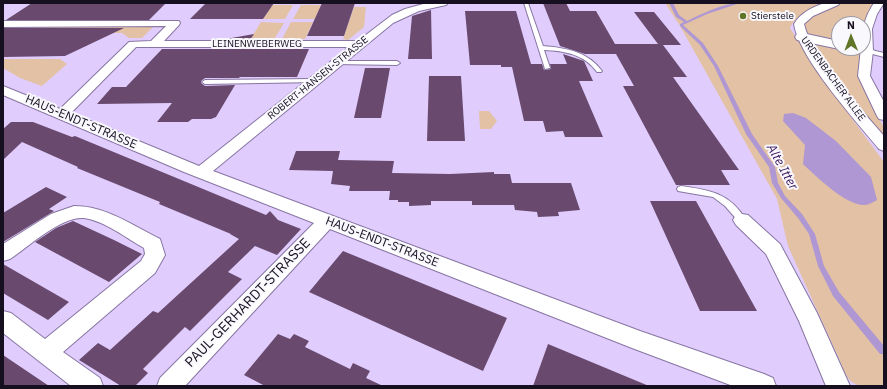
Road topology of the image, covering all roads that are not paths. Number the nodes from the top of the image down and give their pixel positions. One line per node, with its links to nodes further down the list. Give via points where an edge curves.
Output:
1 (443, 3): 10 (street, ROBERT-HANSEN-STRASSE, via 403,12)
2 (526, 3): 11 (lane)
3 (835, 3): 7 (street, URDENBACHER ALLEE, via 802,18 799,24)
4 (879, 3): 5 (street, URDENBACHER ALLEE)
5 (871, 17)
6 (3, 24): 9 (street, via 174,23)
7 (802, 37): 8 (street); 24 (street, URDENBACHER ALLEE, via 853,109)
8 (831, 43)
9 (154, 44): 10 (street, LEINENWEBERWEG); 22 (street, LEINENWEBERWEG, via 133,44)
10 (360, 44): 15 (street, ROBERT-HANSEN-STRASSE)
11 (541, 48): 17 (lane); 18 (lane, via 580,54 592,61)
12 (871, 52): 13 (lane)
13 (884, 55)
14 (861, 56): 23 (street, URDENBACHER ALLEE, via 864,76)
15 (337, 63): 16 (lane); 19 (street, ROBERT-HANSEN-STRASSE)
16 (397, 63)
17 (547, 68)
18 (599, 72)
19 (315, 81): 20 (lane); 25 (street, ROBERT-HANSEN-STRASSE)
20 (205, 82)
21 (3, 90): 22 (street, HAUS-ENDT-STRASSE)
22 (63, 114): 25 (street, HAUS-ENDT-STRASSE)
23 (884, 116)
24 (884, 146)
25 (202, 172): 28 (street, HAUS-ENDT-STRASSE)
26 (681, 189): 27 (lane, via 719,196 730,204)
27 (742, 220): 35 (street, via 773,249)
28 (327, 221): 33 (street, PAUL-GERHARDT-STRASSE); 34 (street, HAUS-ENDT-STRASSE)
29 (3, 254): 31 (street, via 57,219 74,212 92,214 153,244 155,255 148,267)
30 (3, 320): 31 (street)
31 (44, 353): 32 (street)
32 (91, 386)
33 (170, 386)
34 (764, 386)
35 (838, 386)

